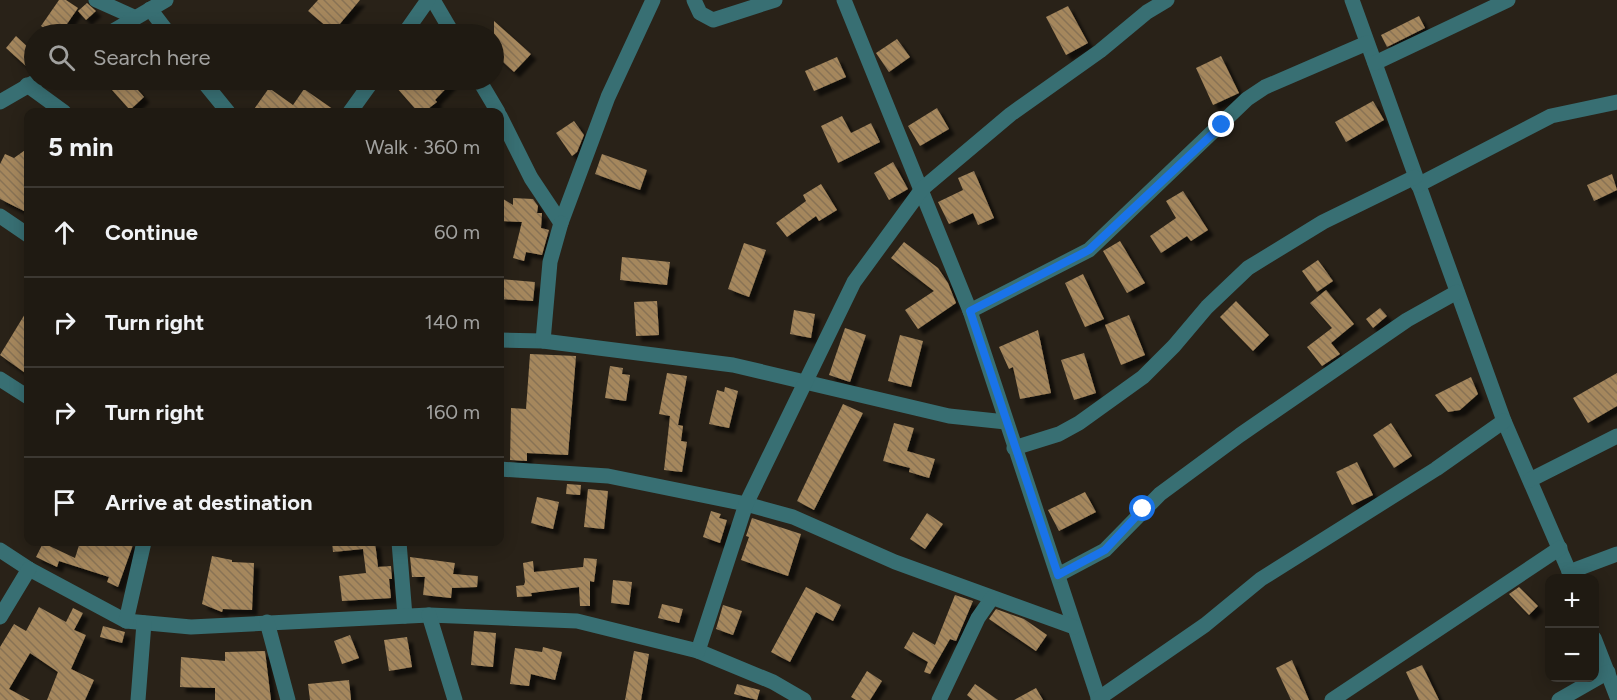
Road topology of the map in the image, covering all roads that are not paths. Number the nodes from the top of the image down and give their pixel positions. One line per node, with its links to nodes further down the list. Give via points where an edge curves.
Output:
1 (96, 0): 13 (street)
2 (166, 0): 12 (street)
3 (428, 0): 16 (street)
4 (433, 0): 17 (street)
5 (653, 0): 35 (street, via 608,97)
6 (694, 0): 7 (street, via 700,13 713,20)
7 (775, 0)
8 (844, 0): 33 (street)
9 (1167, 0): 33 (street, via 1011,114)
10 (1352, 0): 18 (street)
11 (1508, 0): 19 (street)
12 (150, 9): 13 (street); 15 (street)
13 (134, 17): 14 (street)
14 (123, 24)
15 (161, 24)
16 (411, 24)
17 (447, 24)
18 (1367, 43): 19 (street); 38 (street, via 1265,87 1247,99 1089,250)
19 (1375, 63): 32 (street)
20 (24, 87): 25 (street)
21 (41, 90): 27 (street)
22 (210, 90): 28 (street)
23 (366, 90): 29 (street)
24 (485, 90): 30 (street)
25 (0, 102)
26 (1617, 102): 32 (street, via 1551,116)
27 (60, 108)
28 (225, 108)
29 (353, 108)
30 (494, 108)
31 (504, 126): 35 (street)
32 (1417, 181): 37 (street); 47 (street, via 1323,222 1248,268 1143,377 1069,429)
33 (922, 189): 38 (street); 42 (street, via 854,282)
34 (0, 216): 36 (street)
35 (561, 223): 40 (street, via 550,262)
36 (24, 232)
37 (1457, 292): 44 (street); 59 (street, via 1407,320 1240,435 1160,494 1105,550)
38 (970, 311): 45 (street)
39 (504, 340): 40 (street)
40 (543, 341): 42 (street, via 733,366)
41 (0, 379): 43 (street)
42 (807, 382): 45 (street, via 948,416); 50 (street)
43 (24, 394)
44 (1504, 421): 49 (street); 77 (street, via 1436,469 1261,579 1205,625)
45 (1006, 422): 47 (street)
46 (1617, 436): 49 (street)
47 (1014, 448): 59 (street)
48 (504, 469): 50 (street, via 608,476)
49 (1530, 480): 53 (street)
50 (746, 504): 60 (street, via 793,518); 69 (street)
51 (143, 546): 64 (street)
52 (399, 546): 62 (street)
53 (1560, 548): 57 (street); 78 (street)
54 (0, 550): 56 (street)
55 (1617, 554): 58 (street)
56 (28, 569): 63 (street); 64 (street)
57 (1570, 574)
58 (1572, 574)
59 (1058, 575): 67 (street)
60 (992, 598): 67 (street); 76 (street, via 978,618)
61 (429, 615): 62 (street); 69 (street, via 577,621); 74 (street)
62 (405, 616): 65 (street)
63 (0, 617)
64 (126, 621): 66 (street)
65 (267, 622): 66 (street, via 191,627); 73 (street)
66 (144, 623): 72 (street)
67 (1074, 627): 77 (street)
68 (1599, 650): 70 (street)
69 (698, 651): 75 (street, via 773,682)
70 (1608, 672): 71 (street); 79 (street)
71 (1617, 697)
72 (138, 700)
73 (288, 700)
74 (455, 700)
75 (804, 700)
76 (939, 700)
77 (1098, 700)
78 (1332, 700)
79 (1559, 700)

